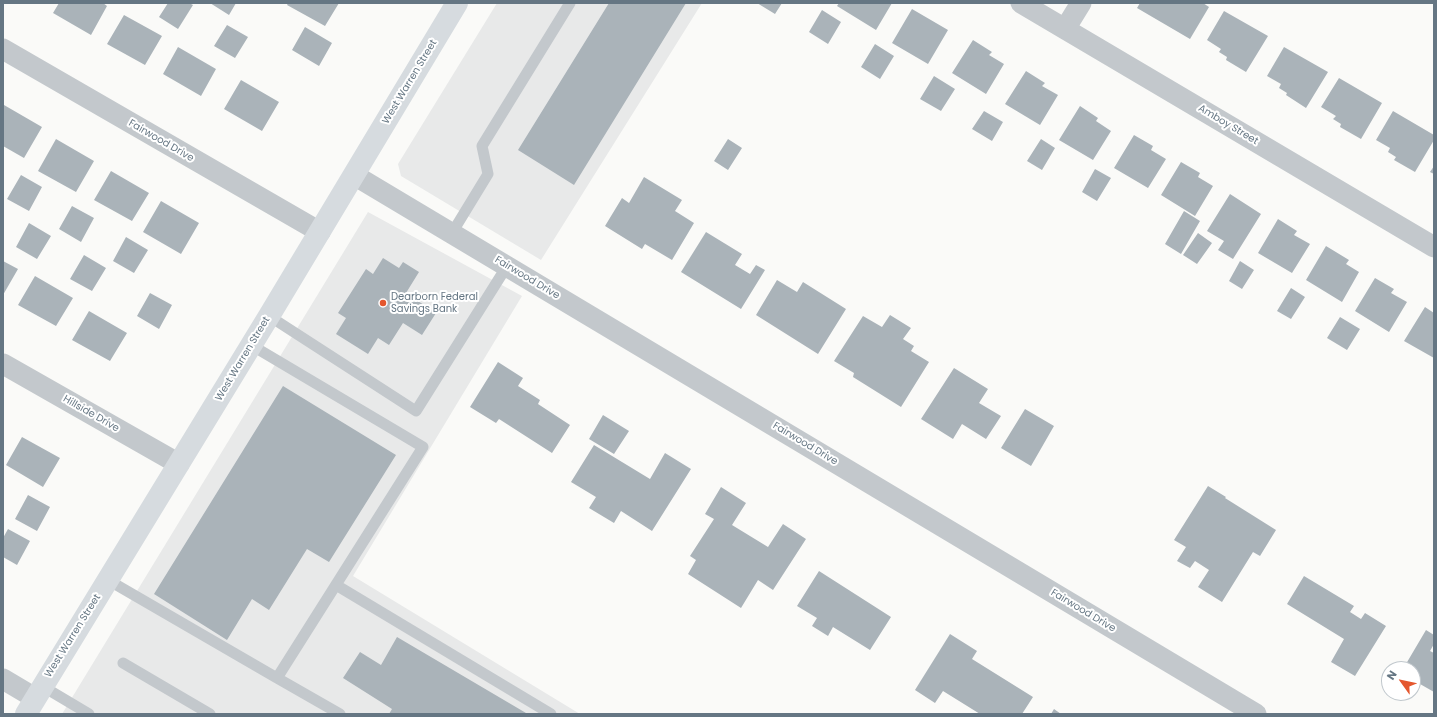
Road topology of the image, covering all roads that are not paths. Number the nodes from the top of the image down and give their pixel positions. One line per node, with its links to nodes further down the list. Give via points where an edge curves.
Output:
1 (457, 3): 7 (main road, West Warren Street)
2 (570, 3): 9 (lane, via 482,146 488,174)
3 (1021, 3): 5 (street, Amboy Street)
4 (1081, 3): 5 (street)
5 (1065, 29): 10 (street, Amboy Street)
6 (3, 49): 8 (street, Fairwood Drive)
7 (354, 175): 8 (main road, West Warren Street); 9 (street, Fairwood Drive)
8 (320, 232): 12 (main road, West Warren Street)
9 (452, 233): 11 (street, Fairwood Drive)
10 (1434, 247)
11 (507, 266): 12 (lane, via 416,411); 26 (street, Fairwood Drive)
12 (269, 316): 13 (main road, West Warren Street)
13 (251, 345): 15 (main road, West Warren Street); 17 (lane, via 423,447)
14 (3, 364): 15 (street, Hillside Drive)
15 (178, 464): 16 (main road, West Warren Street)
16 (108, 580): 19 (lane); 21 (main road, West Warren Street)
17 (336, 585): 19 (lane); 25 (lane)
18 (123, 663): 23 (lane)
19 (277, 678): 24 (lane)
20 (3, 679): 21 (street)
21 (34, 699): 22 (lane)
22 (88, 714)
23 (210, 714)
24 (340, 714)
25 (551, 714)
26 (1256, 714)

